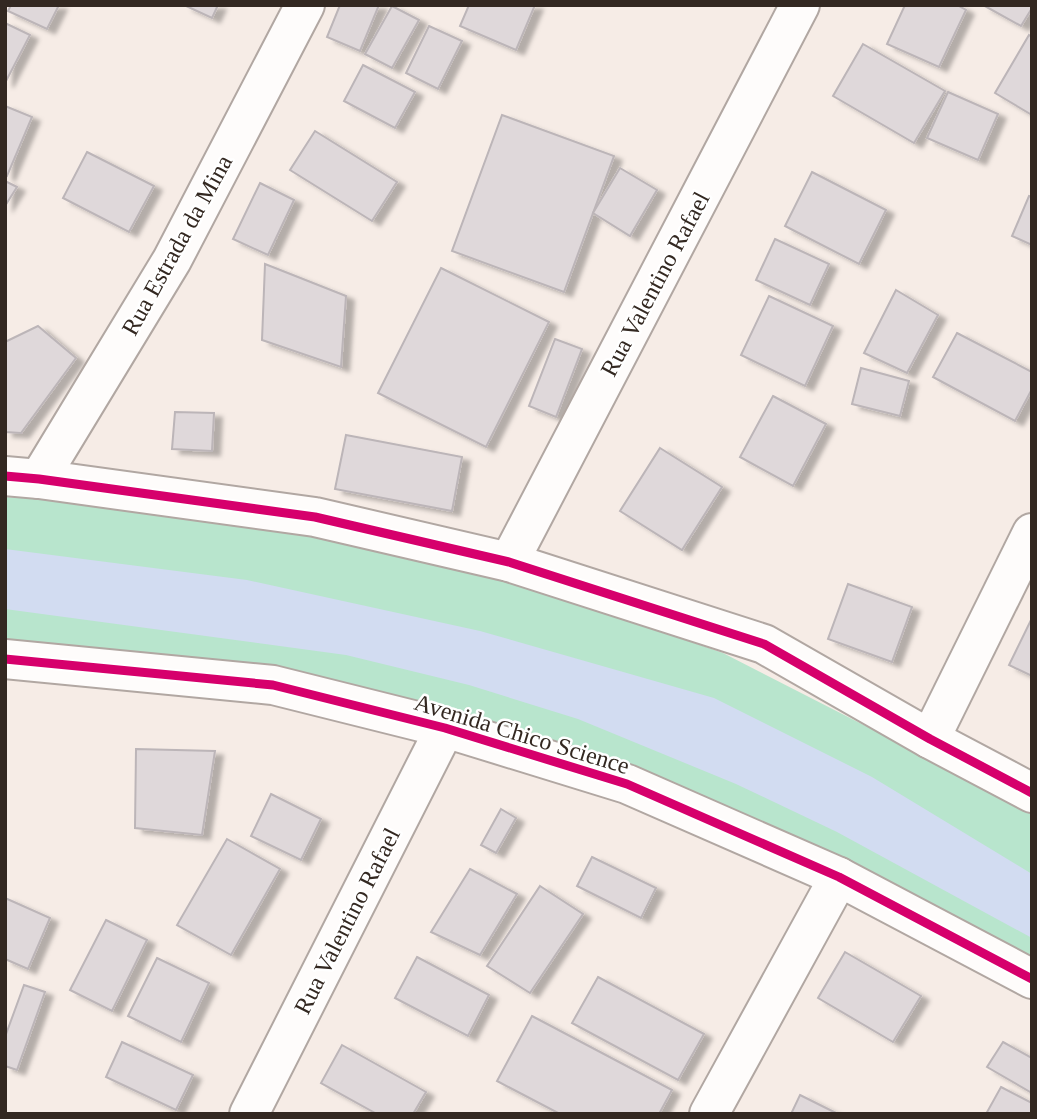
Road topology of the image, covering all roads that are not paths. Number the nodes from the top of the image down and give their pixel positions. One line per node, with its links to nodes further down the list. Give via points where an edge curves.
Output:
1 (305, 5): 3 (main road, Rua Estrada da Mina, via 172,260)
2 (800, 5): 5 (main road, Rua Valentino Rafael)
3 (22, 477): 5 (main road, via 315,517)
4 (1032, 533): 8 (main road)
5 (509, 562): 8 (main road, via 764,645)
6 (5, 659): 7 (main road, Avenida Chico Science, via 273,685)
7 (445, 728): 10 (main road, Avenida Chico Science, via 627,784); 12 (main road, Rua Valentino Rafael)
8 (930, 739): 9 (main road)
9 (1032, 793)
10 (839, 877): 11 (main road, Avenida Chico Science); 13 (main road)
11 (1032, 979)
12 (249, 1114)
13 (709, 1114)

